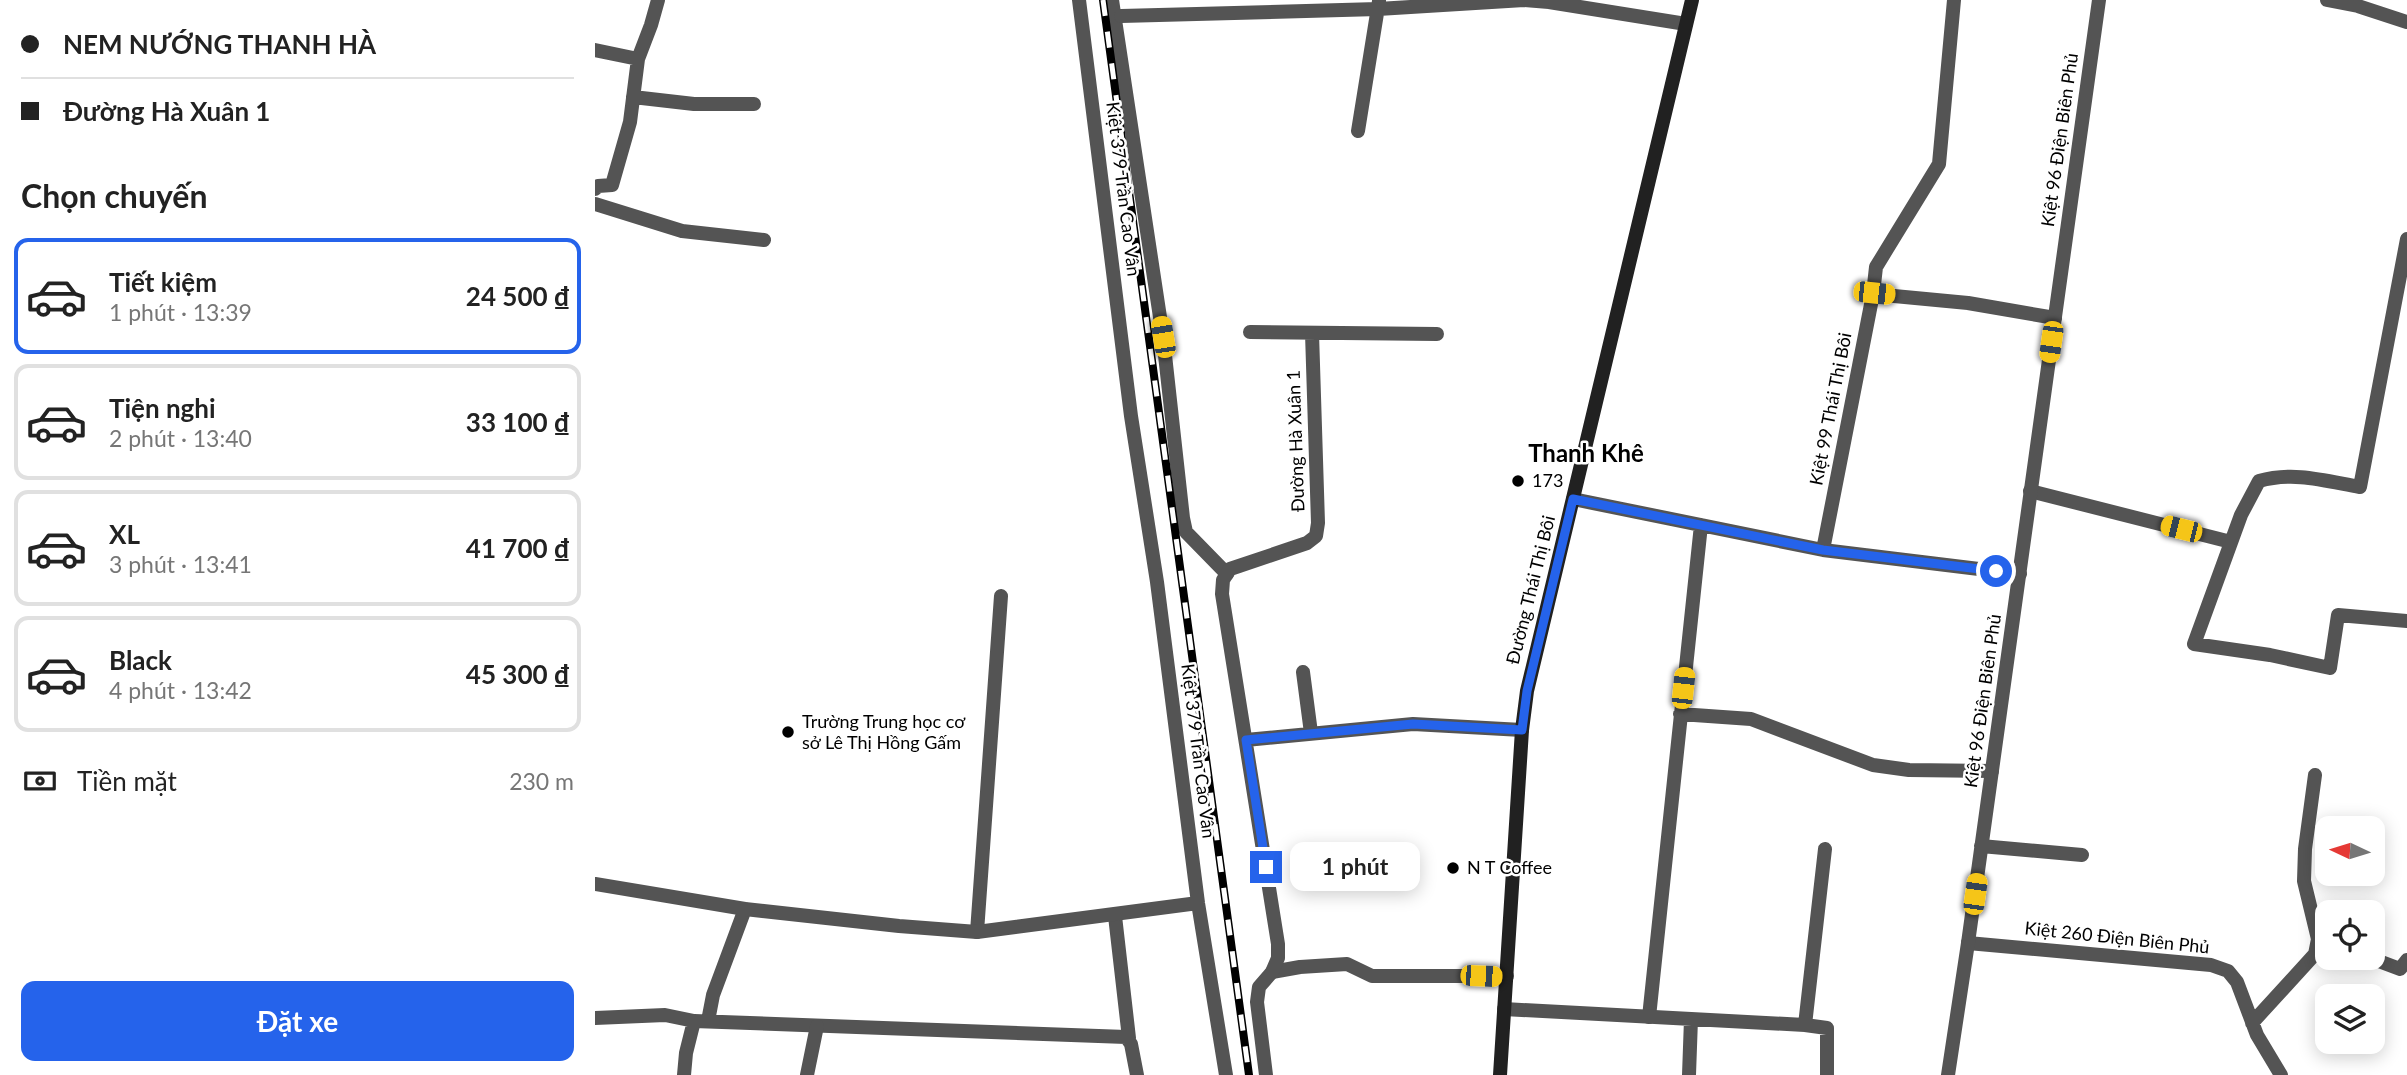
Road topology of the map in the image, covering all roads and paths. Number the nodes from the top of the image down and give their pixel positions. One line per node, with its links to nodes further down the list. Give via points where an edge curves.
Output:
1 (658, 0): 13 (street)
2 (1079, 0): 46 (street, Kiệt 379 Trần Cao Vân)
3 (1112, 0): 31 (street, via 1163,337 1183,518 1187,532)
4 (1692, 0): 11 (street, Đường Thái Thị Bôi)
5 (1954, 0): 21 (street, Kiệt 99 Thái Thị Bôi, via 1939,164 1876,267)
6 (2099, 0): 22 (street, Kiệt 96 Điện Biên Phủ)
7 (2335, 1): 10 (street)
8 (1379, 4): 9 (street); 11 (street, via 1524,0); 16 (street)
9 (1121, 16)
10 (2407, 22)
11 (1686, 24): 27 (street, Đường Thái Thị Bôi)
12 (595, 50): 13 (street)
13 (638, 59): 14 (street)
14 (633, 97): 15 (street); 17 (street, via 612,185)
15 (754, 104)
16 (1358, 131)
17 (595, 189)
18 (595, 204): 20 (street, via 682,231)
19 (2407, 239): 29 (street, via 2360,487 2297,475 2259,481)
20 (764, 240)
21 (1874, 293): 22 (street); 30 (street, Kiệt 99 Thái Thị Bôi)
22 (2055, 318): 26 (street, Kiệt 96 Điện Biên Phủ)
23 (1250, 332): 24 (street)
24 (1312, 333): 25 (street); 31 (street, Đường Hà Xuân 1, via 1316,536)
25 (1437, 334)
26 (2030, 491): 29 (street); 32 (street, Kiệt 96 Điện Biên Phủ)
27 (1573, 499): 28 (street); 37 (street, Đường Thái Thị Bôi, via 1527,691)
28 (1701, 525): 30 (street); 36 (street)
29 (2231, 542): 34 (street, via 2194,644 2330,668 2338,615)
30 (1823, 550): 32 (street)
31 (1227, 574): 39 (street, via 1222,594)
32 (2020, 574): 40 (street, Kiệt 96 Điện Biên Phủ)
33 (1001, 596): 50 (street)
34 (2407, 621)
35 (1303, 672): 38 (street)
36 (1680, 714): 40 (street, via 1751,719 1873,765); 58 (street)
37 (1522, 730): 38 (street, via 1413,724); 56 (street, Đường Thái Thị Bôi)
38 (1311, 733): 39 (street)
39 (1246, 740): 55 (street, via 1278,944)
40 (1992, 771): 42 (street, Kiệt 96 Điện Biên Phủ)
41 (2315, 775): 48 (street, via 2304,881)
42 (1981, 846): 44 (street); 51 (street, Kiệt 96 Điện Biên Phủ)
43 (1825, 849): 63 (street)
44 (2082, 855)
45 (595, 884): 47 (street)
46 (1198, 904): 49 (street); 69 (street, Kiệt 379 Trần Cao Vân)
47 (745, 909): 50 (street); 61 (street)
48 (2315, 915)
49 (1115, 916): 50 (street); 65 (street)
50 (977, 932)
51 (1968, 943): 62 (street, Kiệt 260 Điện Biên Phủ, via 2211,965 2228,971 2237,982); 74 (street, Kiệt 96 Điện Biên Phủ)
52 (2315, 954): 62 (street)
53 (2407, 960): 54 (street, via 2400,969)
54 (2385, 963)
55 (1272, 972): 56 (street, via 1347,964 1372,976); 70 (street, via 1259,987 1257,1002)
56 (1507, 976): 57 (street, Đường Thái Thị Bôi)
57 (1504, 1009): 58 (street); 71 (street, Đường Thái Thị Bôi)
58 (1649, 1017): 60 (street)
59 (595, 1018): 61 (street, via 665,1015)
60 (1691, 1019): 63 (street); 72 (street)
61 (701, 1021): 64 (street); 66 (street, via 685,1053)
62 (2252, 1023): 75 (street, Kiệt 260 Điện Biên Phủ)
63 (1805, 1025): 73 (street, via 1827,1028)
64 (817, 1026): 65 (street); 67 (street)
65 (1129, 1038): 68 (street)
66 (681, 1074)
67 (807, 1075)
68 (1137, 1075)
69 (1226, 1075)
70 (1266, 1075)
71 (1500, 1075)
72 (1689, 1075)
73 (1827, 1075)
74 (1948, 1075)
75 (2281, 1075)

